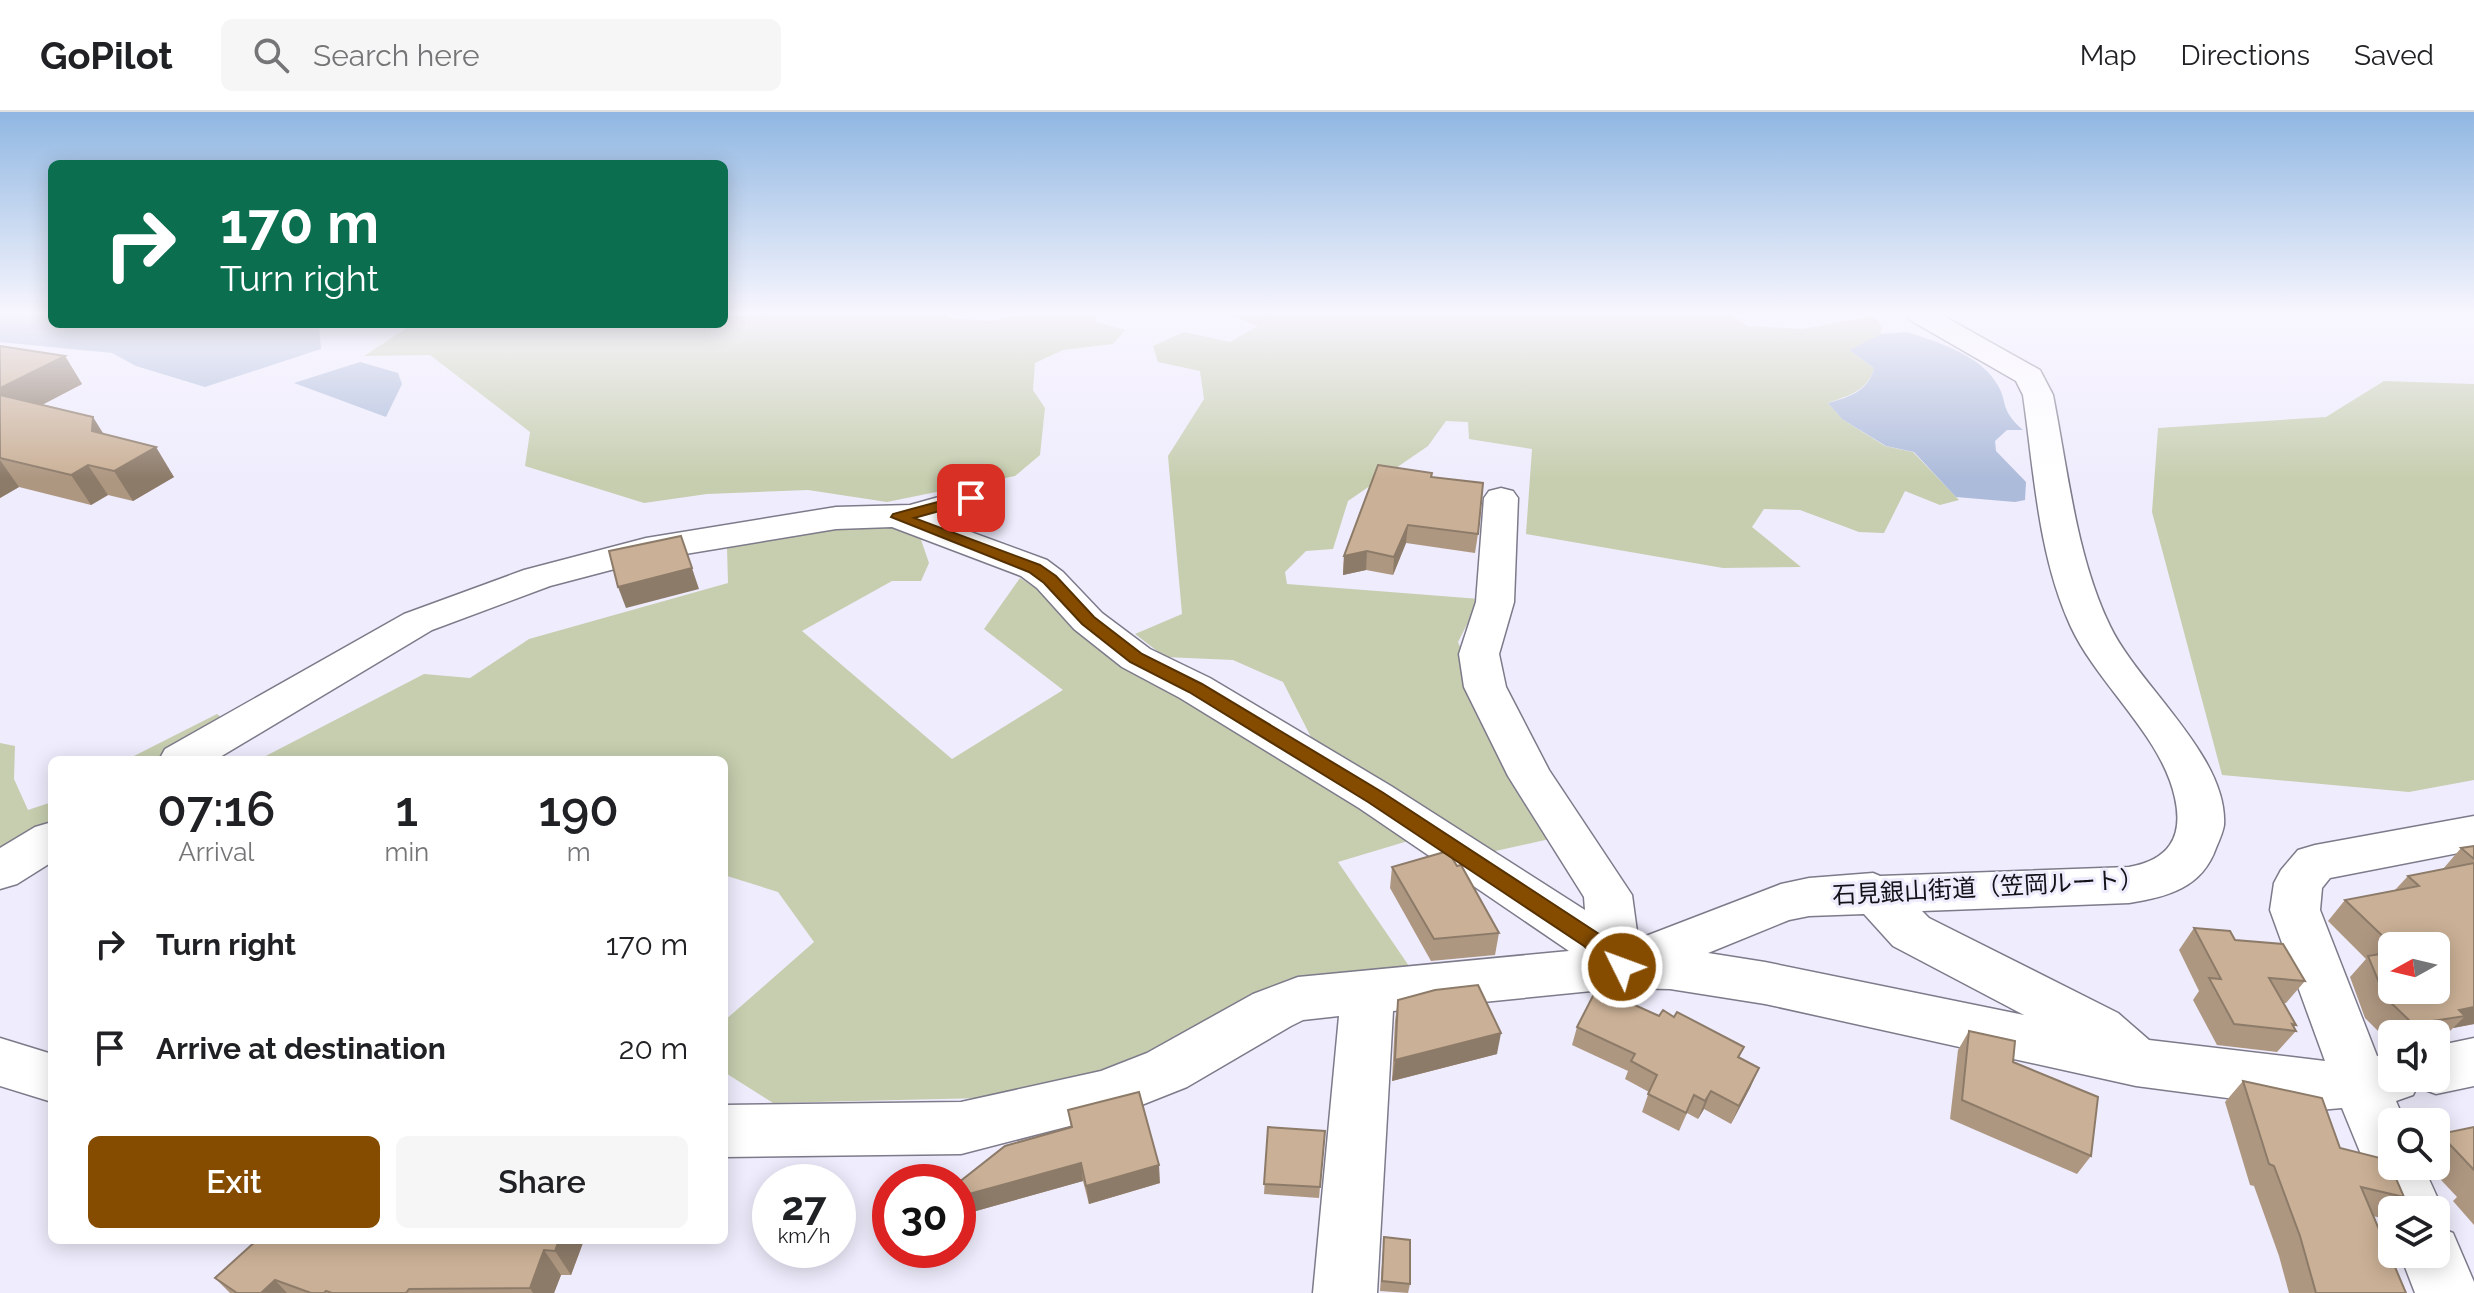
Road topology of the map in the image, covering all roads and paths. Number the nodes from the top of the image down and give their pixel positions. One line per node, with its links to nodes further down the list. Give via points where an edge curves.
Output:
1 (2017, 369): 9 (street, 石見銀山街道（笠岡ルート）, via 2029,376 2038,395 2067,549 2090,626 2190,771 2201,807 2197,844 2184,864 2166,876 2129,885)
2 (971, 498): 4 (street)
3 (1501, 498): 10 (street, via 1495,602 1479,654 1485,687 1530,776 1608,895 1612,937)
4 (898, 517): 5 (street, via 767,527 646,549 537,578 418,622); 10 (street, via 1034,568 1088,621 1136,658 1375,797 1591,940)
5 (188, 756)
6 (2474, 833): 17 (street, via 2315,863 2298,883 2295,910)
7 (48, 841): 8 (street)
8 (0, 871)
9 (1873, 892): 10 (street, 石見銀山街道（笠岡ルート）, via 1781,903); 13 (street, via 1911,932 2099,1029)
10 (1622, 967): 11 (street); 13 (street, via 1670,968 1765,983)
11 (1368, 990): 19 (street, via 1298,999 1167,1070 1104,1095 961,1128); 21 (street)
12 (0, 1062): 16 (street)
13 (2136, 1062): 17 (street, via 2319,1086)
14 (2474, 1062): 15 (street)
15 (2450, 1067)
16 (48, 1077)
17 (2376, 1080): 18 (street)
18 (2382, 1108)
19 (728, 1131)
20 (2437, 1268): 22 (street)
21 (1345, 1293)
22 (2447, 1293)

